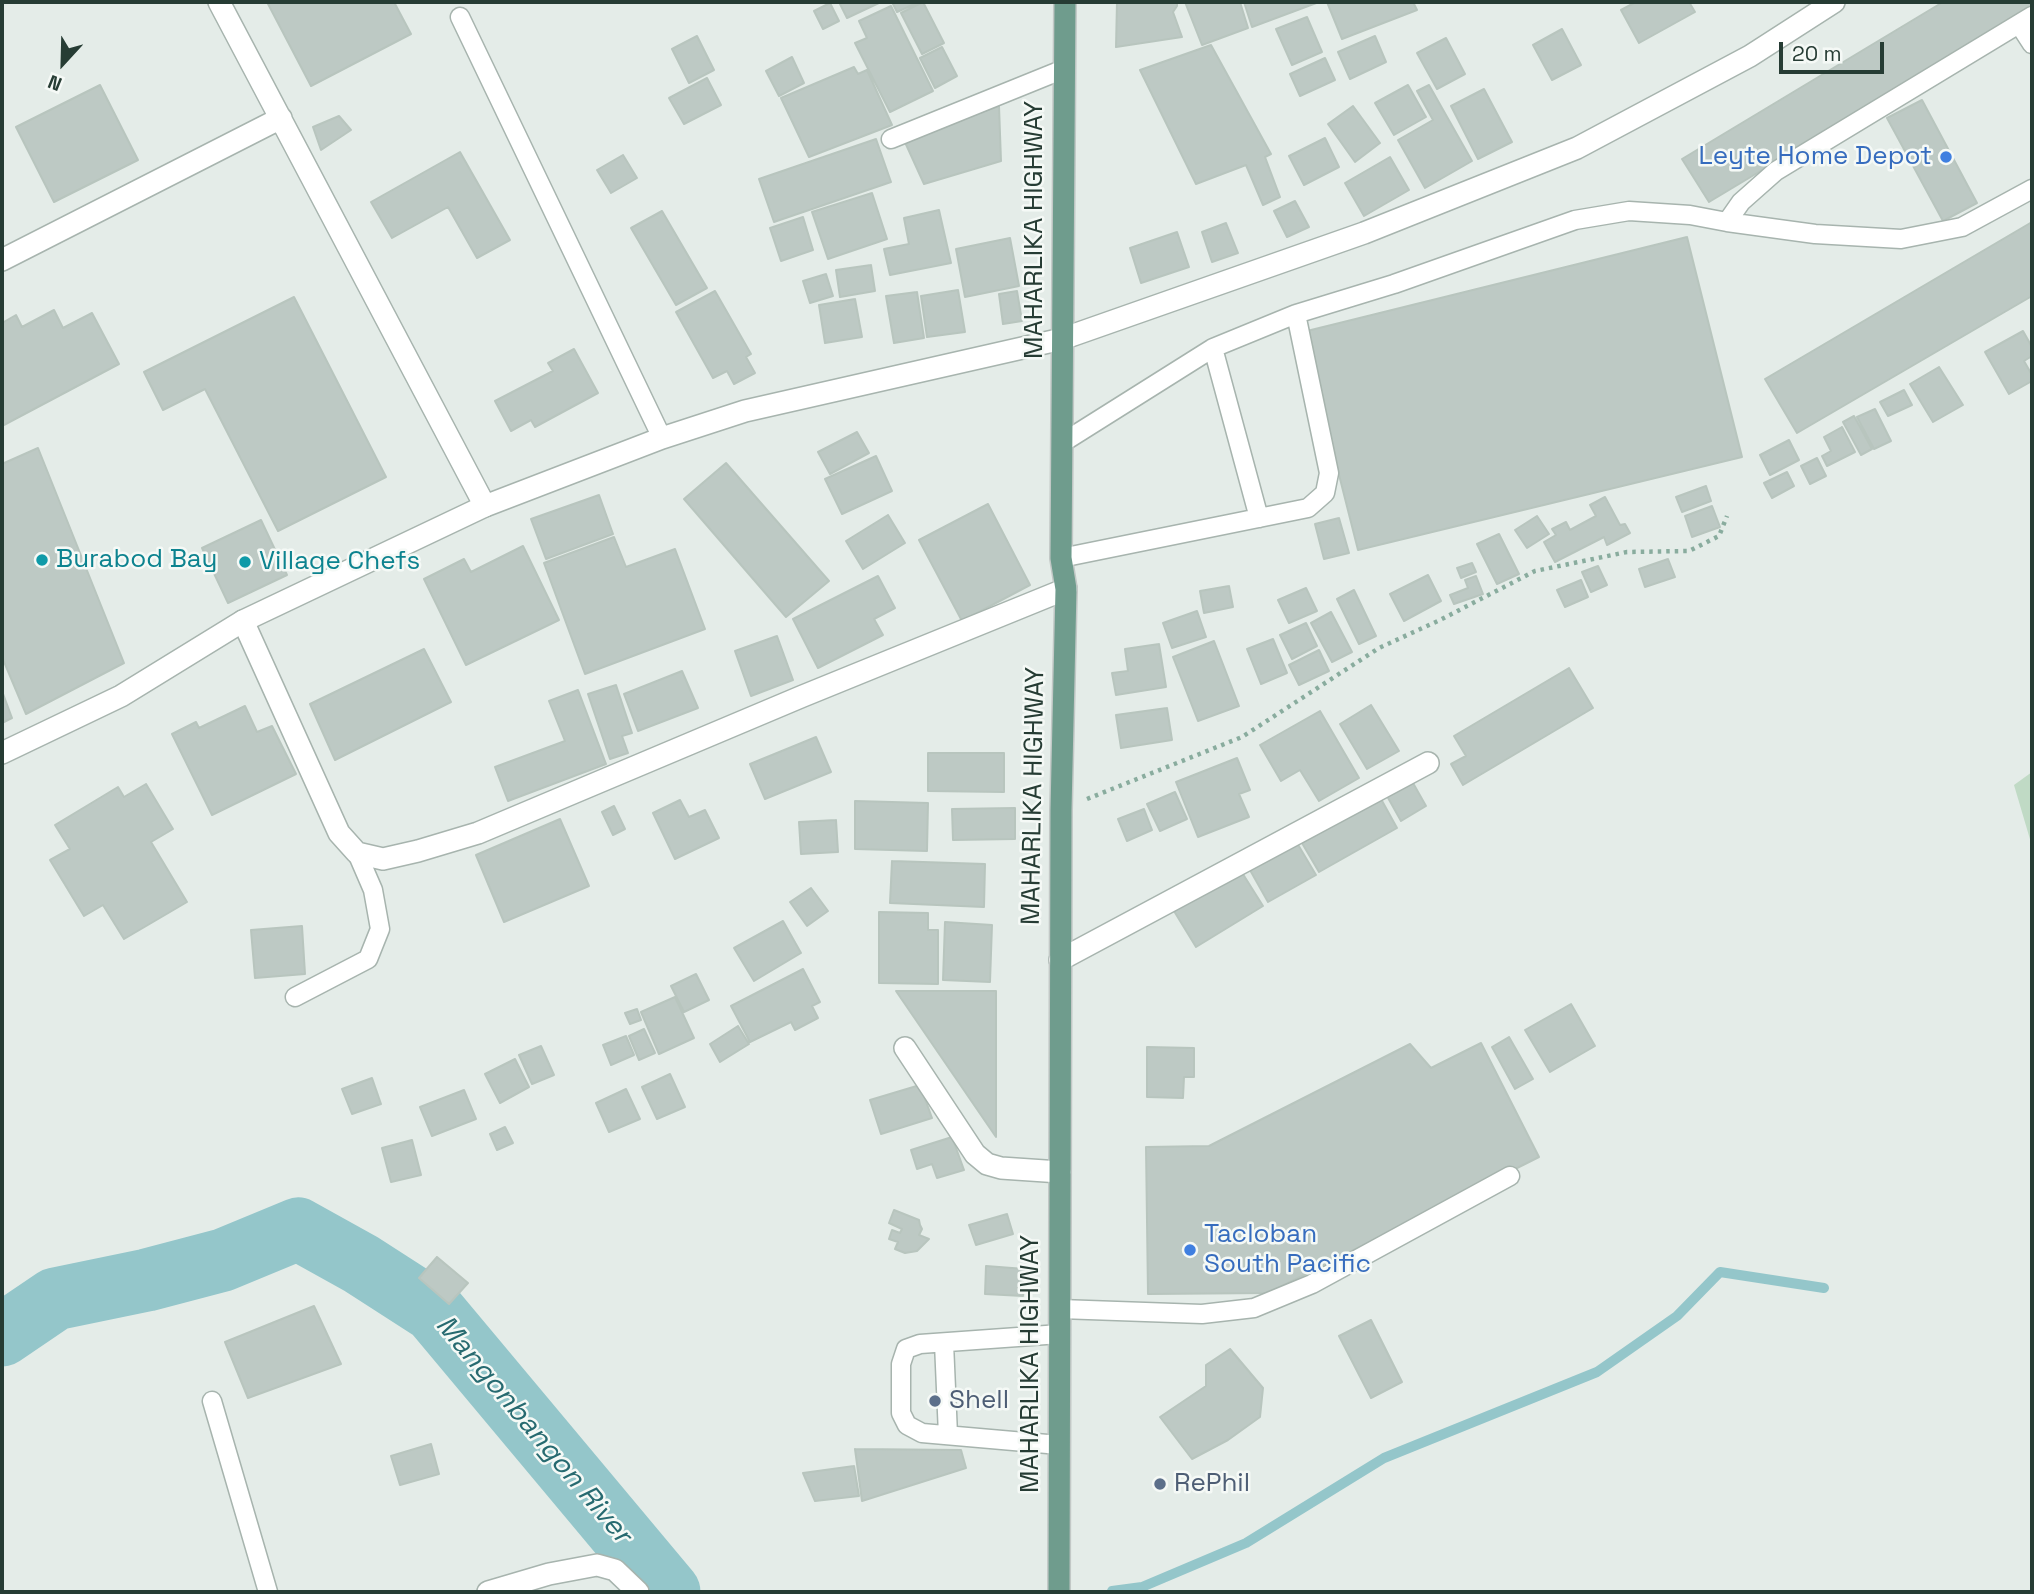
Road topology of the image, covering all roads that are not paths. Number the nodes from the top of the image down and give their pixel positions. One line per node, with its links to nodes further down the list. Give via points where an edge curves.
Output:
1 (219, 2): 8 (street)
2 (1065, 2): 7 (main road, MAHARLIKA HIGHWAY)
3 (1834, 2): 14 (street, via 1750,56 1577,148 1364,233)
4 (460, 17): 16 (lane)
5 (2025, 20): 6 (lane); 11 (lane, via 1776,171 1741,202)
6 (2032, 44)
7 (1064, 69): 9 (lane); 14 (main road, MAHARLIKA HIGHWAY)
8 (281, 118): 12 (street); 18 (street)
9 (891, 139)
10 (2032, 189): 11 (lane, via 1962,226 1901,239)
11 (1727, 222): 13 (lane, via 1629,211 1575,220)
12 (2, 260)
13 (1296, 314): 15 (lane); 19 (lane, via 1329,473 1325,492 1308,508)
14 (1062, 339): 16 (street, via 745,411); 17 (main road, MAHARLIKA HIGHWAY)
15 (1213, 348): 17 (lane); 19 (lane)
16 (662, 438): 18 (street)
17 (1062, 443): 20 (main road, MAHARLIKA HIGHWAY)
18 (485, 506): 22 (street)
19 (1259, 518): 20 (lane)
20 (1061, 558): 21 (main road, MAHARLIKA HIGHWAY)
21 (1066, 589): 25 (street, via 478,833 383,859); 26 (main road, MAHARLIKA HIGHWAY)
22 (243, 621): 23 (street, via 121,696); 25 (street, via 339,834)
23 (2, 753)
24 (1427, 763): 26 (street)
25 (357, 853): 27 (lane, via 373,890 380,929 368,959)
26 (1060, 960): 29 (main road, MAHARLIKA HIGHWAY)
27 (295, 997)
28 (905, 1048): 29 (street, via 975,1154 987,1164)
29 (1060, 1172): 31 (main road, MAHARLIKA HIGHWAY)
30 (1510, 1176): 31 (lane, via 1311,1284 1254,1308 1202,1314)
31 (1060, 1309): 32 (main road, MAHARLIKA HIGHWAY)
32 (1060, 1334): 33 (lane); 36 (main road, MAHARLIKA HIGHWAY)
33 (944, 1343): 35 (lane); 35 (lane, via 906,1349 901,1364 901,1413 907,1425 922,1433)
34 (212, 1401): 37 (lane)
35 (948, 1435): 36 (lane)
36 (1059, 1445): 40 (main road, MAHARLIKA HIGHWAY)
37 (268, 1592)
38 (488, 1592): 39 (street, via 597,1565 615,1570)
39 (638, 1592)
40 (1059, 1592)

